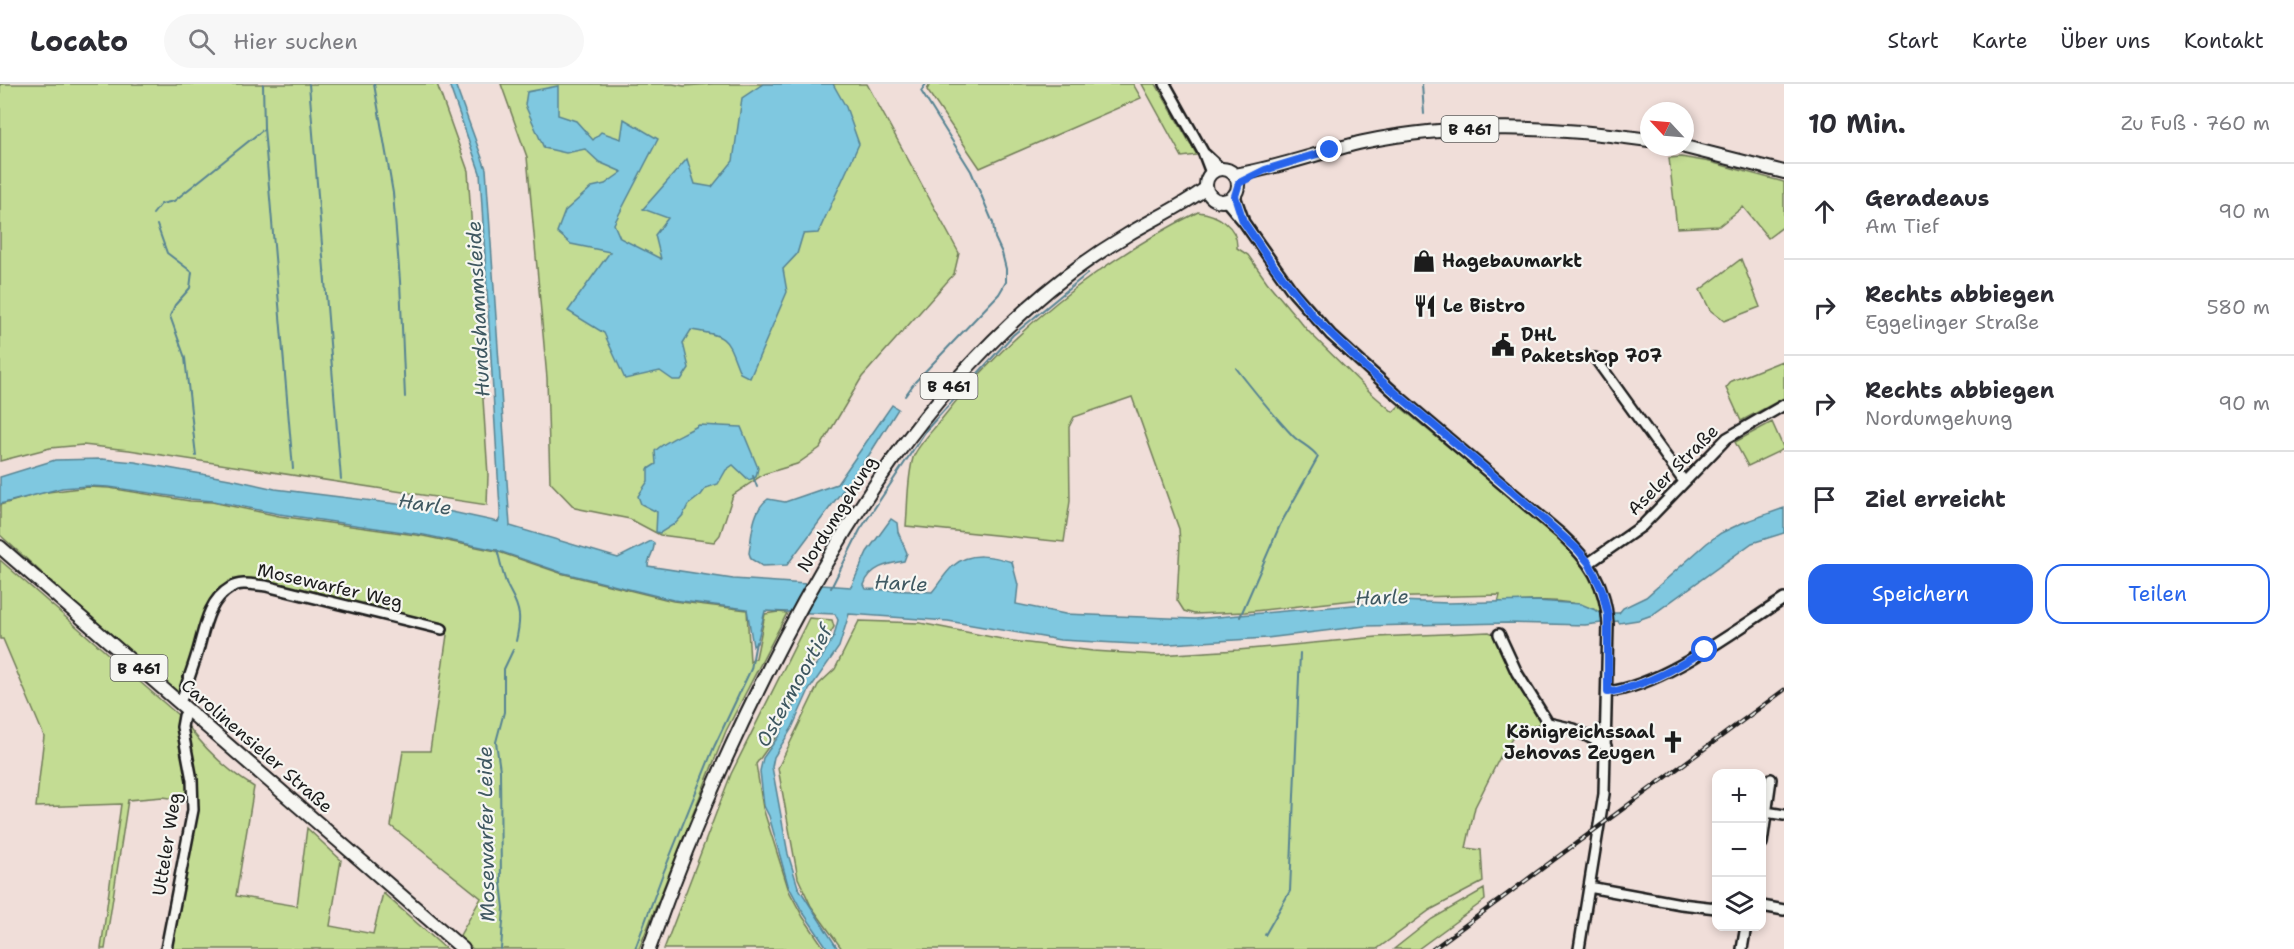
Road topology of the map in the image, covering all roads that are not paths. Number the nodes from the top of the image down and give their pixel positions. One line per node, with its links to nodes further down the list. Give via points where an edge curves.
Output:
1 (1166, 84): 4 (street)
2 (1640, 139): 6 (main road, B 461, via 1549,128 1449,129 1364,142)
3 (1694, 149): 5 (main road)
4 (1216, 171): 6 (main road, B 461, via 1231,171); 7 (main road, via 1206,182)
5 (1784, 172)
6 (1237, 179): 8 (main road)
7 (1208, 192): 8 (main road, via 1215,200); 30 (main road, Nordumgehung / B 461, via 1126,235 1030,306 958,375 899,450 794,620 722,764 682,857)
8 (1230, 199): 13 (street, via 1293,292 1331,335 1545,520)
9 (1594, 358): 11 (street)
10 (1784, 405): 11 (street, Aseler Straße, via 1727,438)
11 (1683, 480): 13 (street, Aseler Straße, via 1642,526)
12 (0, 547): 18 (main road, Carolinensieler Straße / B 461)
13 (1589, 563): 17 (street, via 1606,608)
14 (1784, 599): 17 (street, via 1675,668)
15 (442, 629): 18 (street, Mosewarfer Weg, via 266,586 241,584 231,587 214,604)
16 (1499, 634): 19 (street, via 1517,673 1548,723 1574,729)
17 (1608, 692): 19 (street)
18 (183, 706): 28 (street, Utteler Weg, via 182,728 193,810); 29 (main road, Carolinensieler Straße / B 461)
19 (1606, 746): 23 (street, via 1605,786)
20 (1771, 779): 21 (street)
21 (1766, 812): 22 (street)
22 (1784, 815)
23 (1589, 887): 24 (street); 31 (street)
24 (1712, 907)
25 (1766, 907): 26 (street)
26 (1784, 910)
27 (1745, 931): 32 (street)
28 (166, 949)
29 (463, 949)
30 (649, 949)
31 (1579, 949)
32 (1742, 949)

